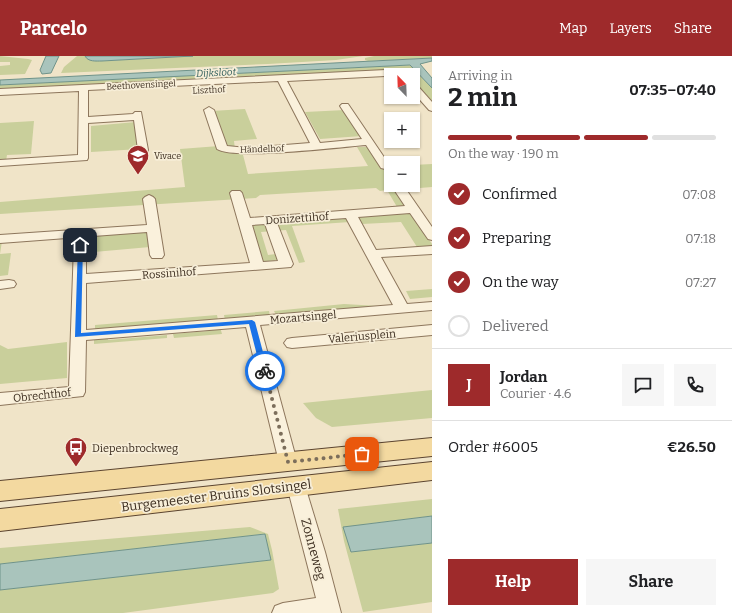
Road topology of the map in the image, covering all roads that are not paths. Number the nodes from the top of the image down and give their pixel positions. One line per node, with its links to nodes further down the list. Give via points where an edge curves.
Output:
1 (384, 73): 3 (street, Beethovensingel)
2 (384, 81): 3 (street)
3 (284, 82): 6 (street, Beethovensingel); 15 (street)
4 (238, 89): 6 (street, Liszthof)
5 (0, 92): 6 (street, Beethovensingel)
6 (84, 92): 13 (street)
7 (420, 94): 11 (street)
8 (36, 100): 9 (street)
9 (0, 101)
10 (345, 106): 14 (street)
11 (432, 108)
12 (209, 110): 15 (street, Händelhof, via 221,147 237,150)
13 (84, 120): 16 (street, via 138,116); 17 (street, via 83,158)
14 (370, 142): 15 (street, Händelhof); 18 (street)
15 (317, 146)
16 (143, 150)
17 (0, 163)
18 (384, 164)
19 (402, 192): 22 (street)
20 (236, 193): 25 (street)
21 (149, 199): 26 (street, Rossinihof)
22 (413, 209): 23 (street, Donizettihof); 27 (street)
23 (350, 214): 24 (street, Donizettihof); 31 (street)
24 (270, 220): 25 (street, Donizettihof); 33 (street, Rossinihof, via 286,264)
25 (245, 222): 33 (street)
26 (153, 228): 28 (street); 32 (street, Rossinihof)
27 (432, 236)
28 (0, 239)
29 (80, 245): 34 (street)
30 (432, 250): 31 (street)
31 (373, 254): 36 (street)
32 (157, 255)
33 (258, 266): 34 (street, Rossinihof)
34 (80, 279): 39 (street)
35 (432, 306): 36 (street, Mozartsingel)
36 (403, 309): 37 (street, Mozartsingel)
37 (252, 322): 39 (street, Mozartsingel); 43 (street)
38 (432, 330): 40 (street, Valeriusplein)
39 (78, 336): 41 (street, Obrechthof, via 77,392)
40 (292, 343)
41 (0, 399)
42 (432, 447): 43 (main road, Burgemeester Bruins Slotsingel)
43 (288, 462): 45 (main road); 46 (main road, Burgemeester Bruins Slotsingel)
44 (432, 471): 45 (main road, Burgemeester Bruins Slotsingel)
45 (296, 486): 47 (main road, Burgemeester Bruins Slotsingel); 48 (street, Zonneweg)
46 (0, 490)
47 (0, 520)
48 (329, 610): 49 (street)
49 (283, 613)

